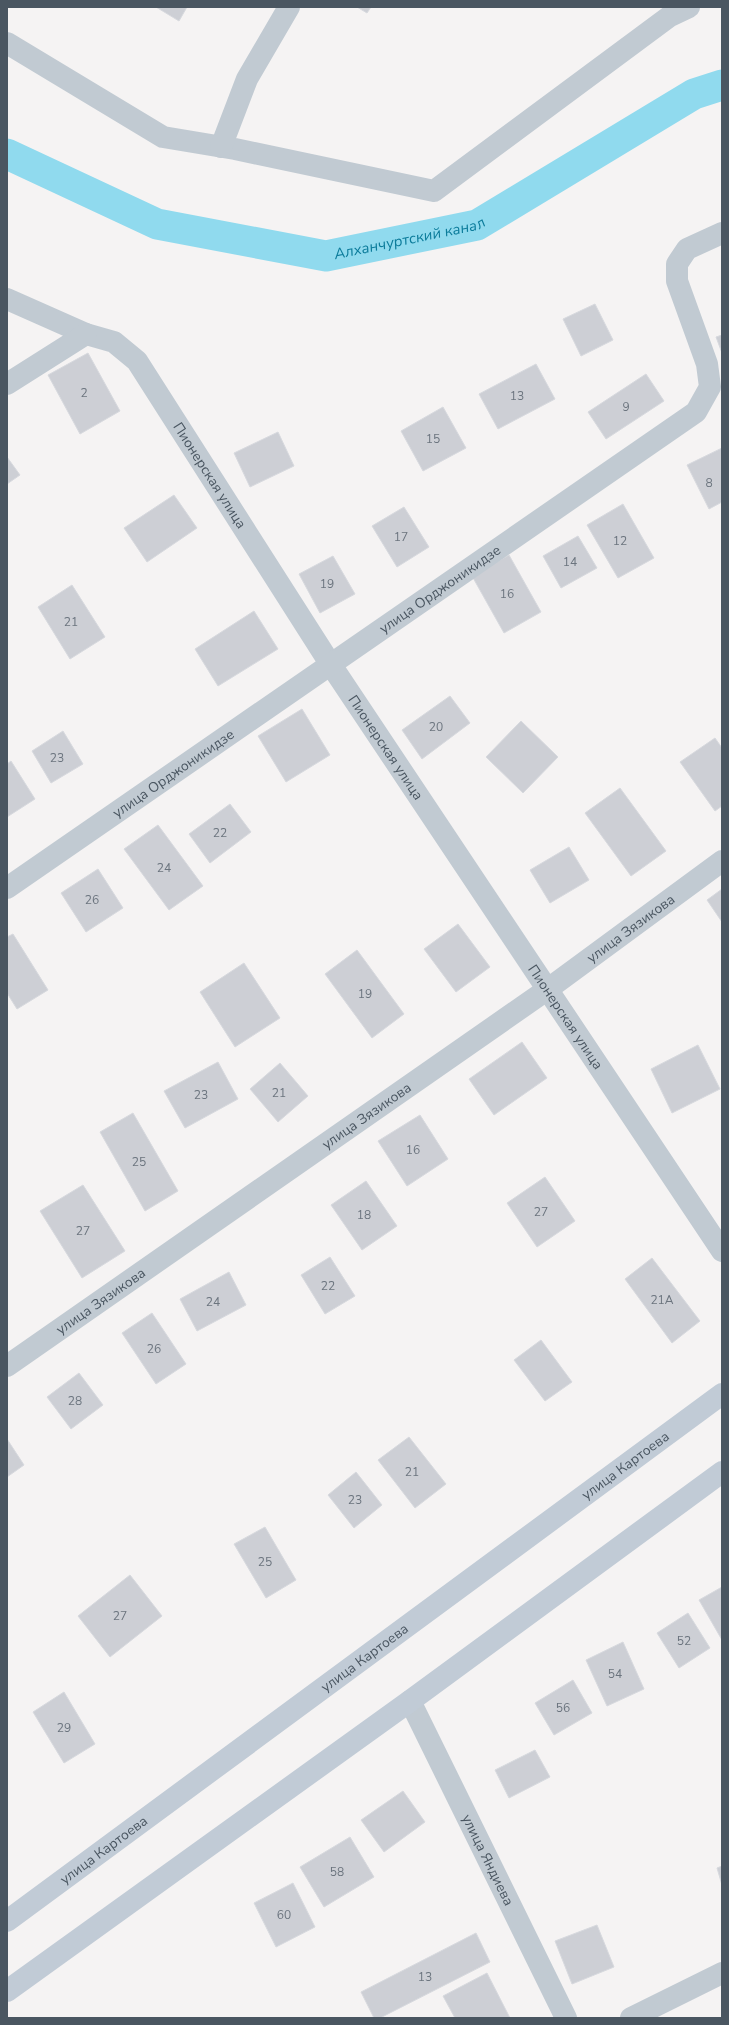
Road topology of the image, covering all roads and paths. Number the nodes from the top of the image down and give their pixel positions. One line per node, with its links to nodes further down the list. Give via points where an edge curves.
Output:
1 (289, 7): 4 (street, via 247,79)
2 (689, 7): 4 (street, via 670,16 434,192)
3 (7, 43): 4 (street, via 163,136)
4 (221, 147)
5 (722, 232): 9 (street, улица Орджоникидзе, via 687,249 677,264 677,281 707,364 710,387 696,412)
6 (7, 299): 7 (street, Пионерская улица)
7 (86, 334): 8 (street); 9 (street, Пионерская улица, via 114,342 137,361)
8 (7, 384)
9 (331, 665): 11 (street, улица Орджоникидзе); 12 (street, Пионерская улица)
10 (722, 861): 12 (street, улица Зязикова)
11 (7, 888)
12 (548, 989): 13 (street, Пионерская улица); 14 (street, улица Зязикова)
13 (722, 1251)
14 (7, 1366)
15 (722, 1394): 18 (main road, улица Картоева)
16 (722, 1472): 17 (main road)
17 (410, 1701): 20 (main road); 21 (street, улица Яндиева)
18 (7, 1921)
19 (722, 1973): 22 (street)
20 (7, 1991)
21 (566, 2018)
22 (632, 2018)

